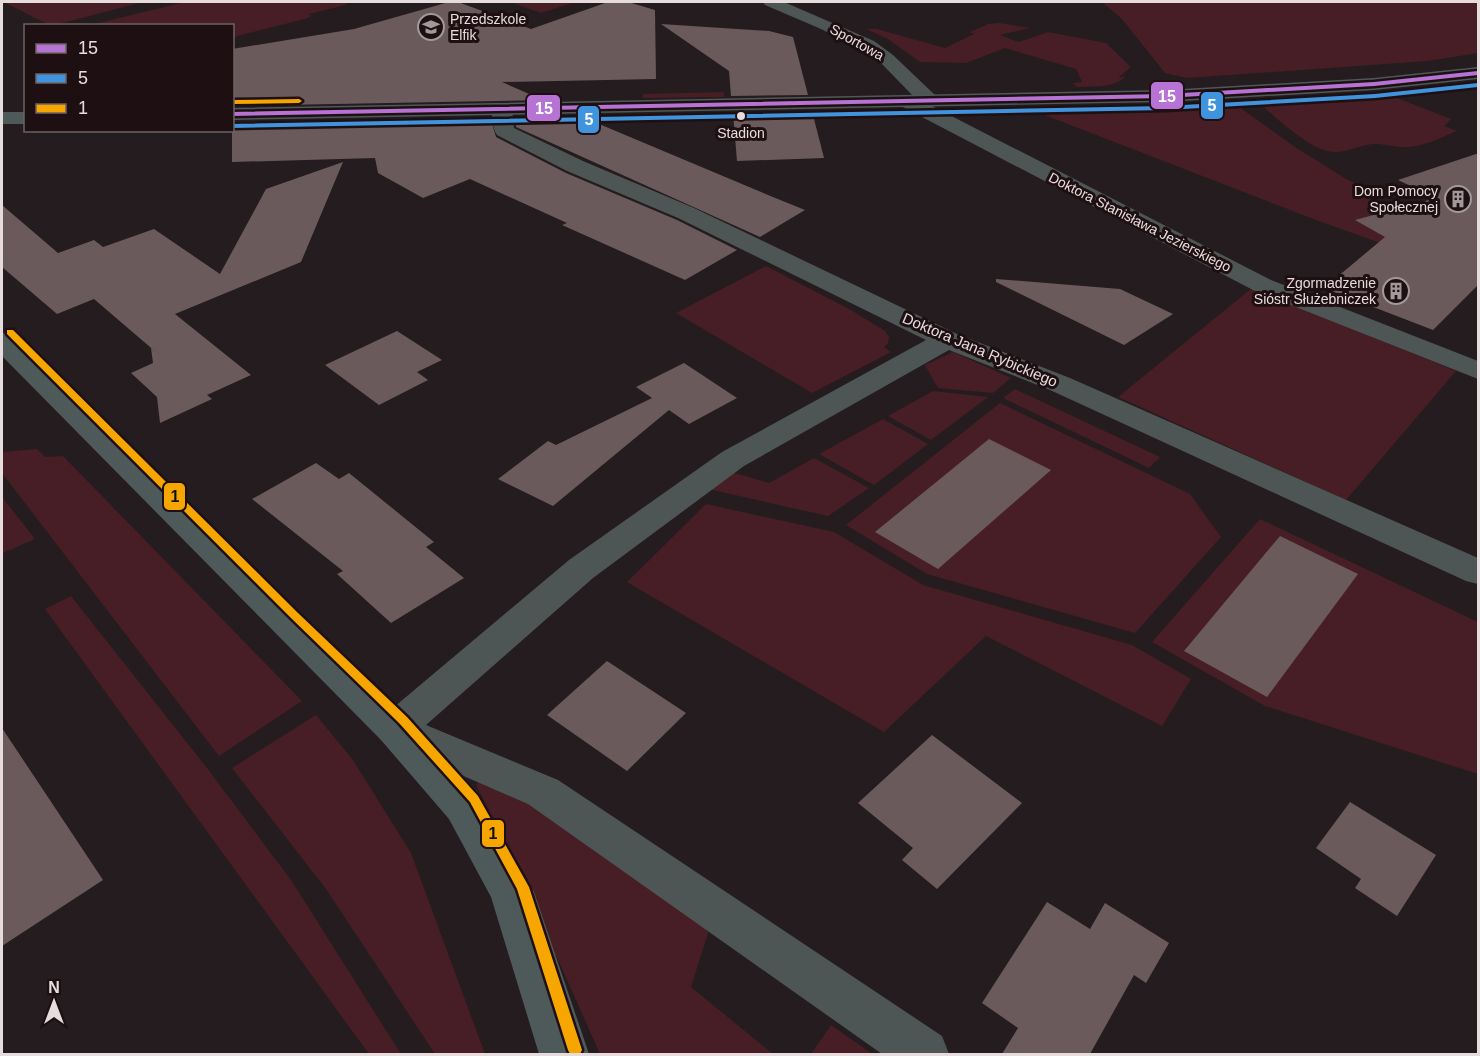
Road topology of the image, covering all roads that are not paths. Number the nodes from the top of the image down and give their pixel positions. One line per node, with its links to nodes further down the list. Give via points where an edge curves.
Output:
1 (771, 2): 3 (street, Sportowa, via 844,33 879,53 901,70 917,91)
2 (1479, 73): 3 (main road, via 1236,92)
3 (919, 102): 4 (main road); 10 (street, Doktora Stanisława Jezierskiego, via 1262,285)
4 (502, 109): 5 (main road); 8 (street, Doktora Jana Rybickiego, via 504,131 686,213)
5 (234, 114)
6 (2, 118): 7 (main road)
7 (24, 118)
8 (947, 340): 11 (street, Doktora Jana Rybickiego, via 1081,393); 12 (street, via 733,459 581,569)
9 (2, 341): 12 (main road)
10 (1479, 371)
11 (1479, 572)
12 (395, 729): 13 (main road, via 464,806 512,892); 14 (street, via 543,792)
13 (564, 1054)
14 (924, 1054)

